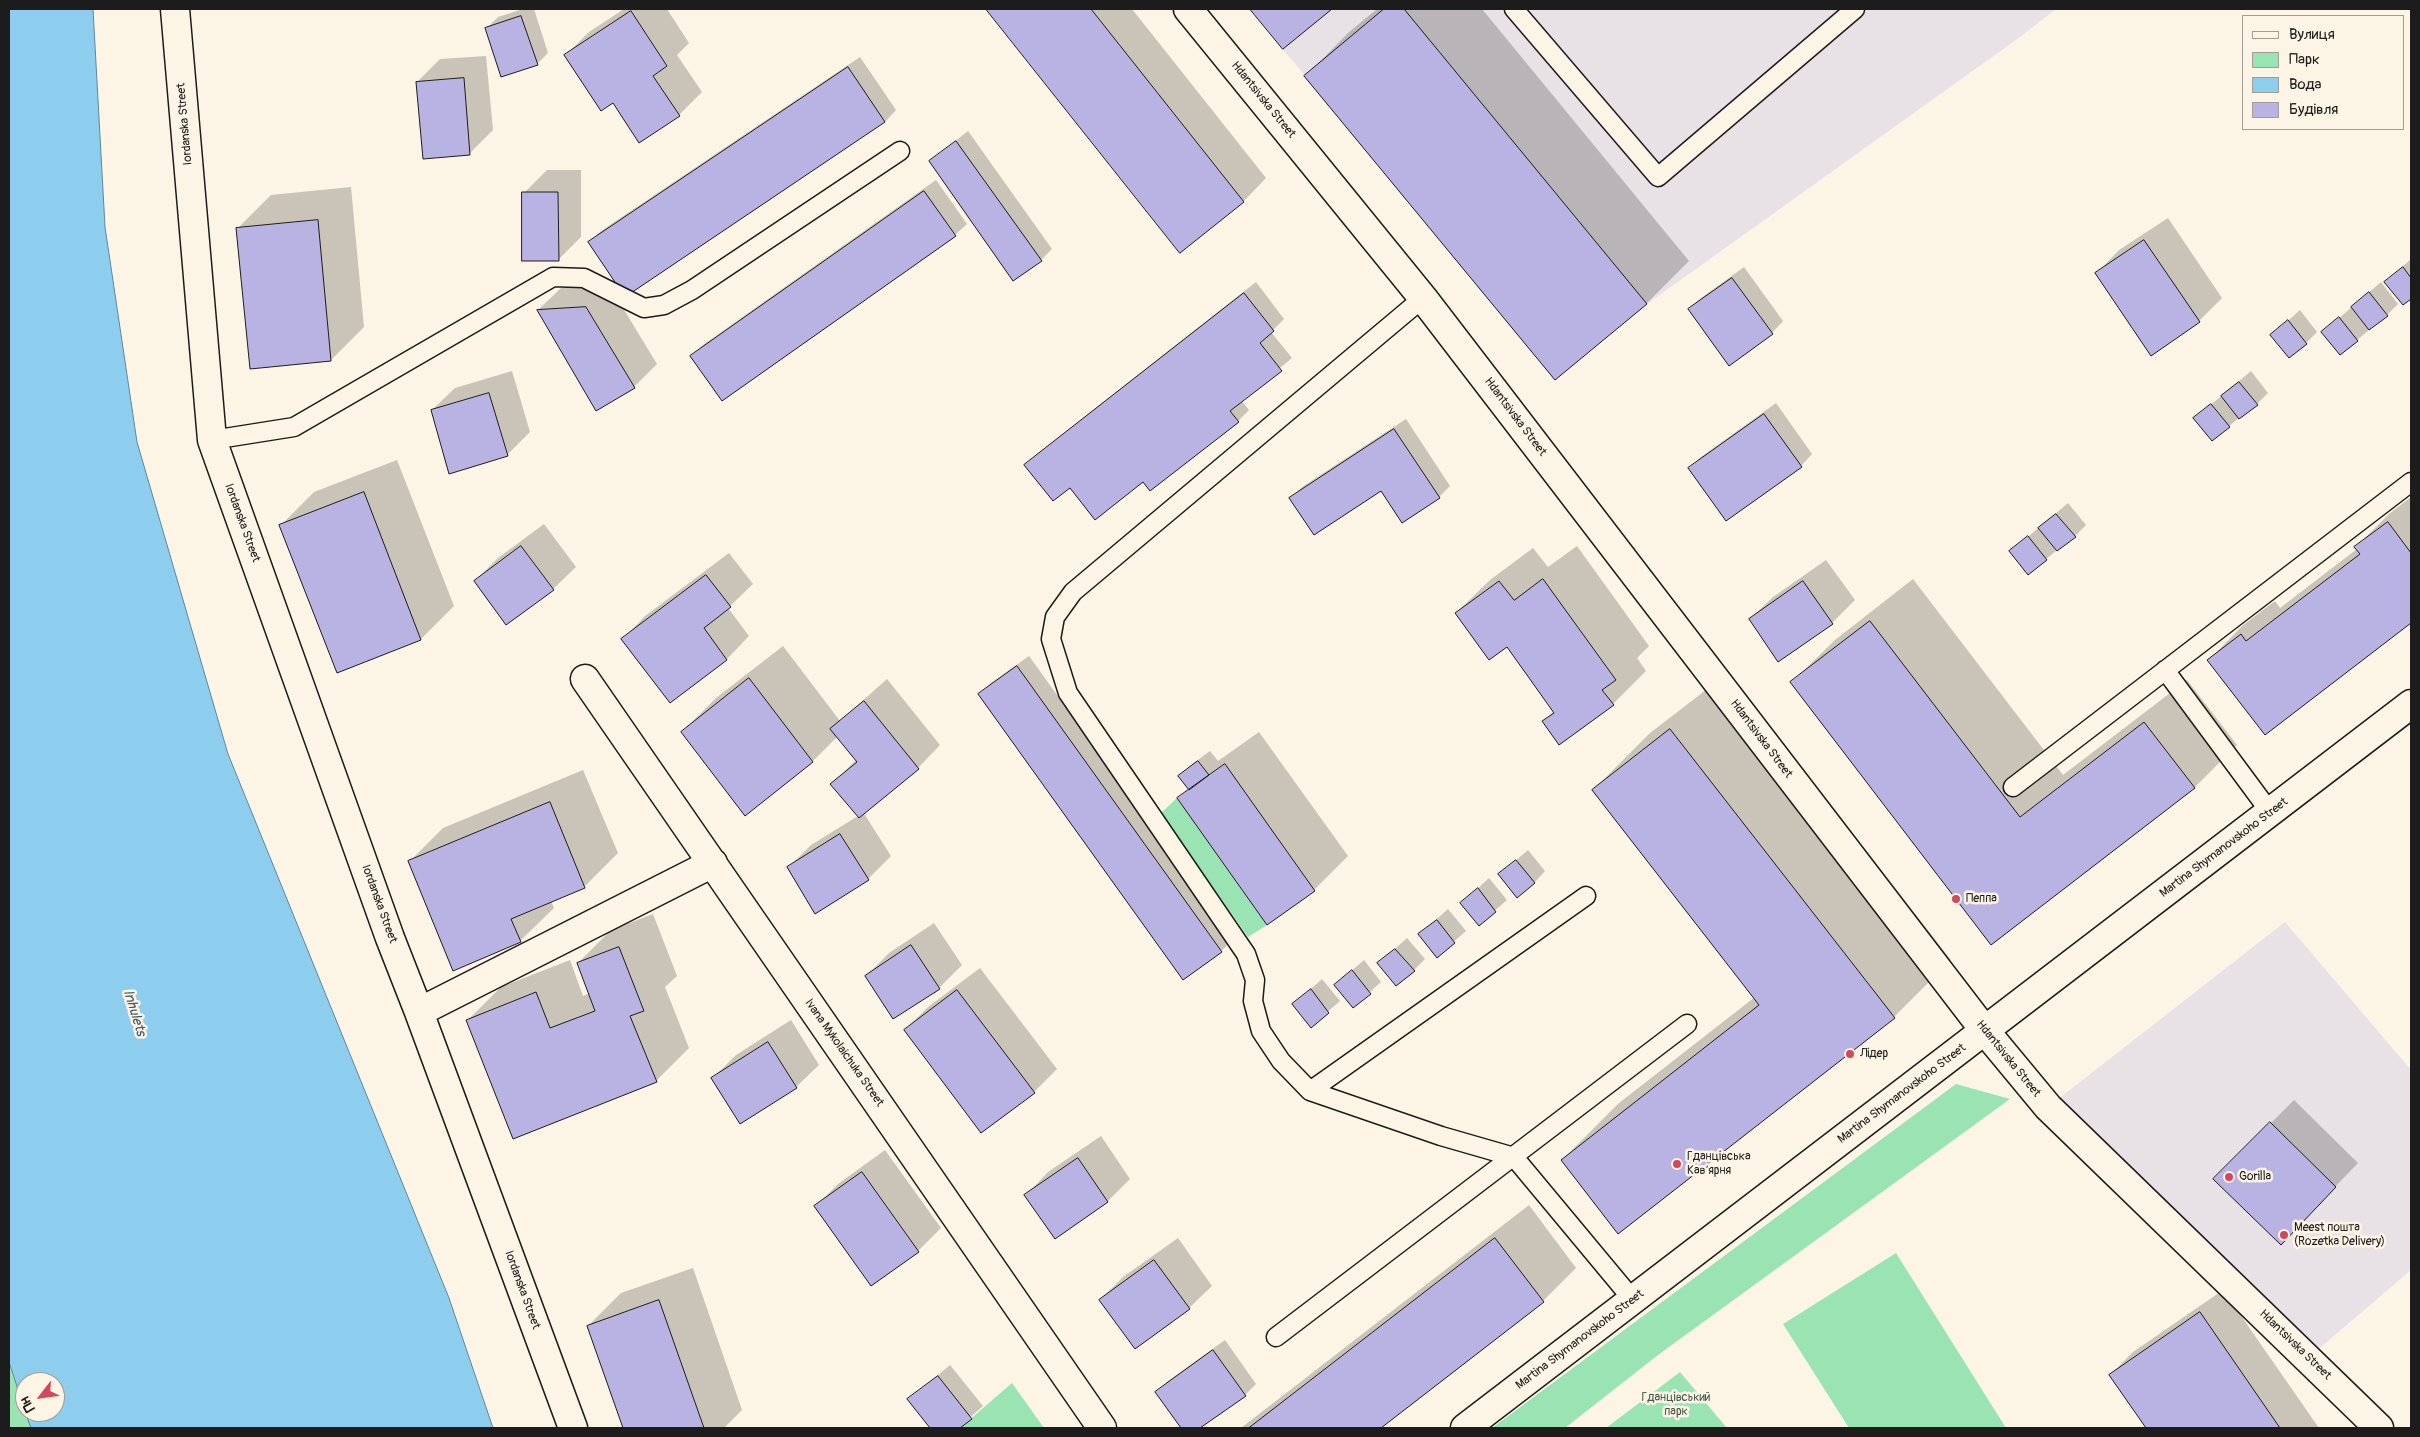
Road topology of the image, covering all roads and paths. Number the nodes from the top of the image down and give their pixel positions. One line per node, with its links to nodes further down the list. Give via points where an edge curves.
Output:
1 (175, 9): 7 (street, Iordanska Street)
2 (1188, 9): 6 (street, Hdantsivska Street)
3 (1514, 9): 4 (lane, via 1658,177)
4 (1855, 9)
5 (900, 151): 7 (lane, via 692,290 664,305 644,308 584,278 553,277 294,427)
6 (1423, 298): 18 (street, Hdantsivska Street); 19 (lane, via 1073,592 1055,617 1051,639 1068,693 1246,954 1255,980 1253,1001 1262,1031 1281,1061)
7 (212, 440): 16 (street, Iordanska Street)
8 (2411, 482): 9 (lane)
9 (2165, 670): 12 (lane); 13 (lane)
10 (585, 679): 14 (street, Ivana Mykolaichuka Street)
11 (2411, 704): 13 (street, Martina Shymanovskoho Street)
12 (2013, 787)
13 (2270, 812): 18 (street, Martina Shymanovskoho Street)
14 (713, 863): 16 (street); 24 (street, Ivana Mykolaichuka Street)
15 (1586, 896): 19 (lane)
16 (419, 1012): 23 (street, Iordanska Street)
17 (1688, 1024): 20 (lane)
18 (1984, 1031): 21 (street, Martina Shymanovskoho Street); 26 (street, Hdantsivska Street, via 2048,1107)
19 (1310, 1091): 20 (lane)
20 (1514, 1157): 21 (lane); 22 (lane)
21 (1633, 1300): 25 (street, Martina Shymanovskoho Street)
22 (1276, 1337)
23 (574, 1428)
24 (1102, 1428)
25 (1465, 1428)
26 (2379, 1428)

